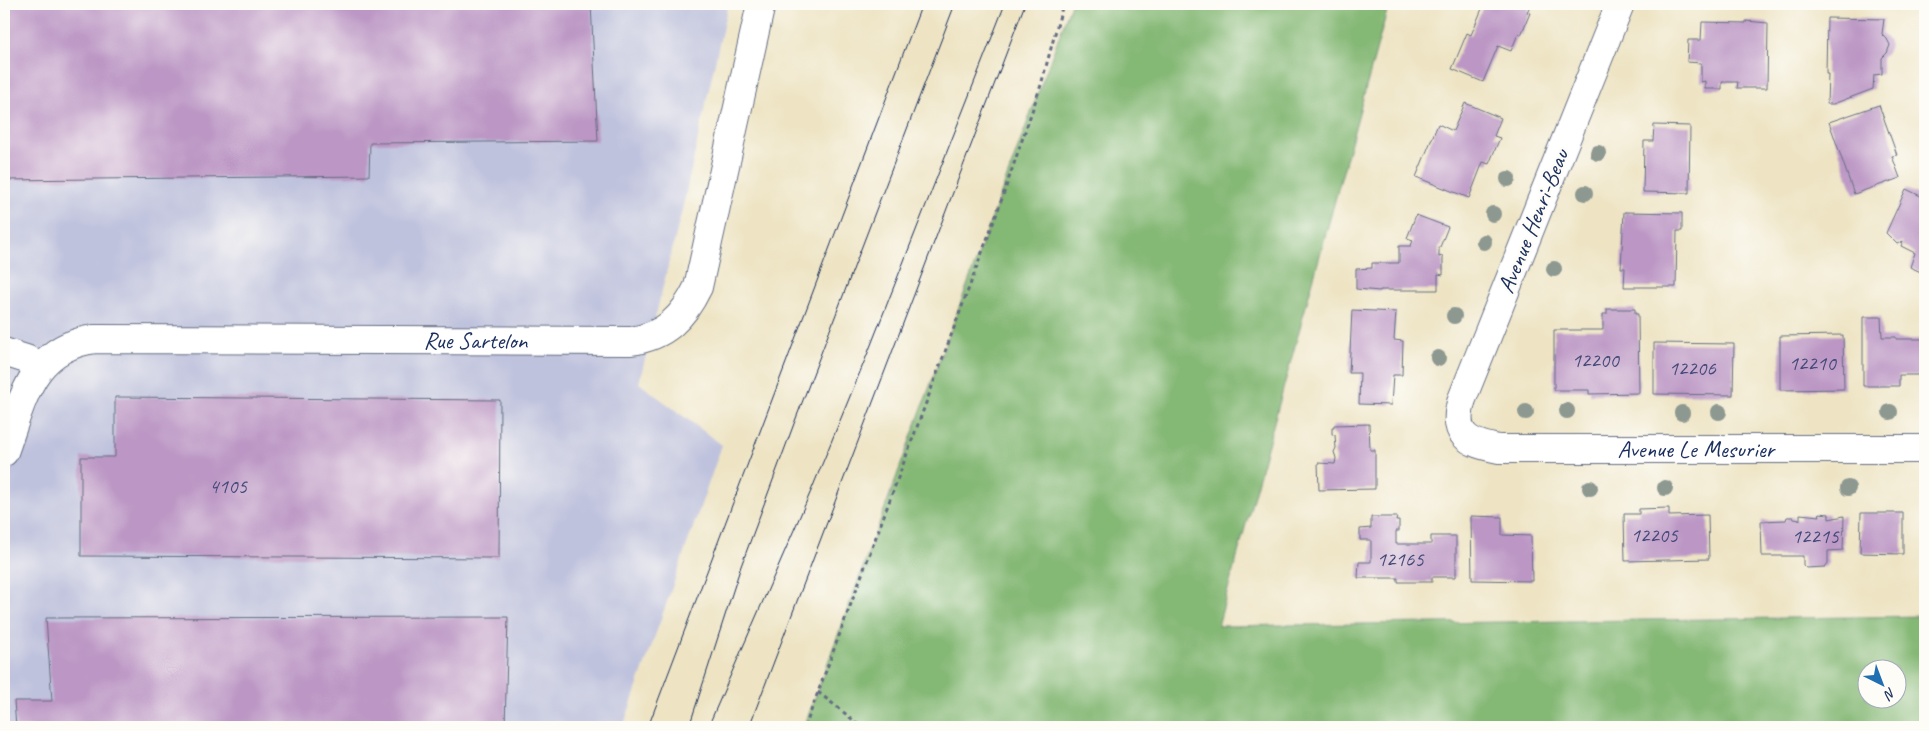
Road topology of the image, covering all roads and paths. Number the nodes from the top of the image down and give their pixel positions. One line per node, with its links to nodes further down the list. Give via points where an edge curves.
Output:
1 (761, 4): 5 (street, Rue Sartelon, via 698,287 687,308 658,334 631,341 95,339 69,345)
2 (1064, 4): 9 (path, via 1042,85 998,210)
3 (1620, 4): 6 (street, Avenue Henri-Beau, via 1462,399 1458,419 1462,435)
4 (4, 352): 5 (street)
5 (40, 367): 8 (street, Rue Sartelon, via 27,389)
6 (1467, 439): 7 (street, Avenue Le Mesurier, via 1499,450)
7 (1925, 449)
8 (4, 452)
9 (818, 692): 10 (path); 11 (path)
10 (805, 727)
11 (862, 727)

